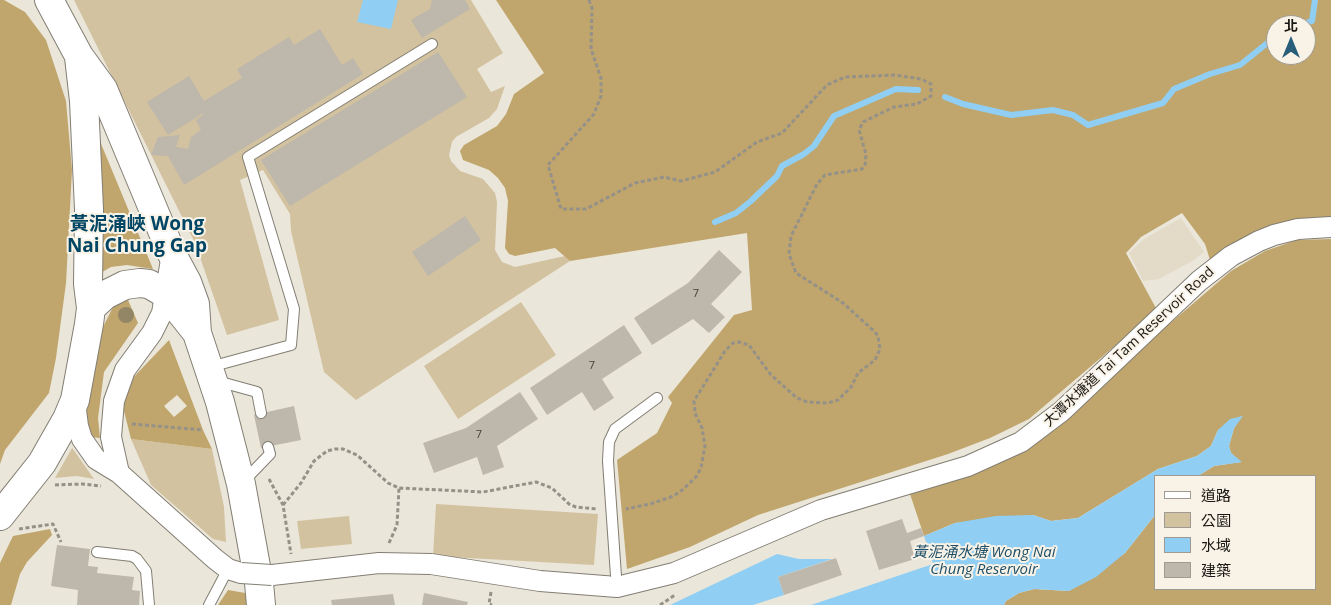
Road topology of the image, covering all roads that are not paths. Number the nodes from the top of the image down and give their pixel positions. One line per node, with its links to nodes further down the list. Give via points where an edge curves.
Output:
1 (49, 0): 3 (main road)
2 (432, 44): 9 (lane, via 248,157 294,309 291,345)
3 (79, 56): 5 (main road, via 103,89); 7 (main road, via 85,111)
4 (1331, 227): 19 (street, 大潭水塘道 Tai Tam Reservoir Road, via 1298,229 1274,235 1231,256 1199,281 1051,421 1006,450 968,466 821,510 674,573)
5 (172, 254): 6 (street); 8 (main road, via 195,304)
6 (166, 294): 7 (main road, via 149,284 132,284 112,291); 8 (main road); 14 (street, via 162,313 152,334 125,370 114,401)
7 (91, 308): 11 (main road)
8 (197, 334): 9 (main road)
9 (211, 374): 12 (lane, via 256,392); 15 (main road)
10 (657, 398): 19 (lane, bridge, via 615,430 609,442)
11 (75, 400): 14 (street, via 84,444); 16 (main road, via 58,436)
12 (261, 413)
13 (268, 447): 15 (lane, via 270,454)
14 (112, 480): 18 (street)
15 (253, 483): 22 (main road)
16 (7, 518)
17 (97, 552): 20 (lane, via 137,559 146,571)
18 (234, 571): 19 (street, 大潭水塘道 Tai Tam Reservoir Road, bridge, via 272,575 379,563 431,564 540,581); 21 (lane)
19 (617, 582)
20 (149, 605)
21 (209, 605)
22 (261, 605)

